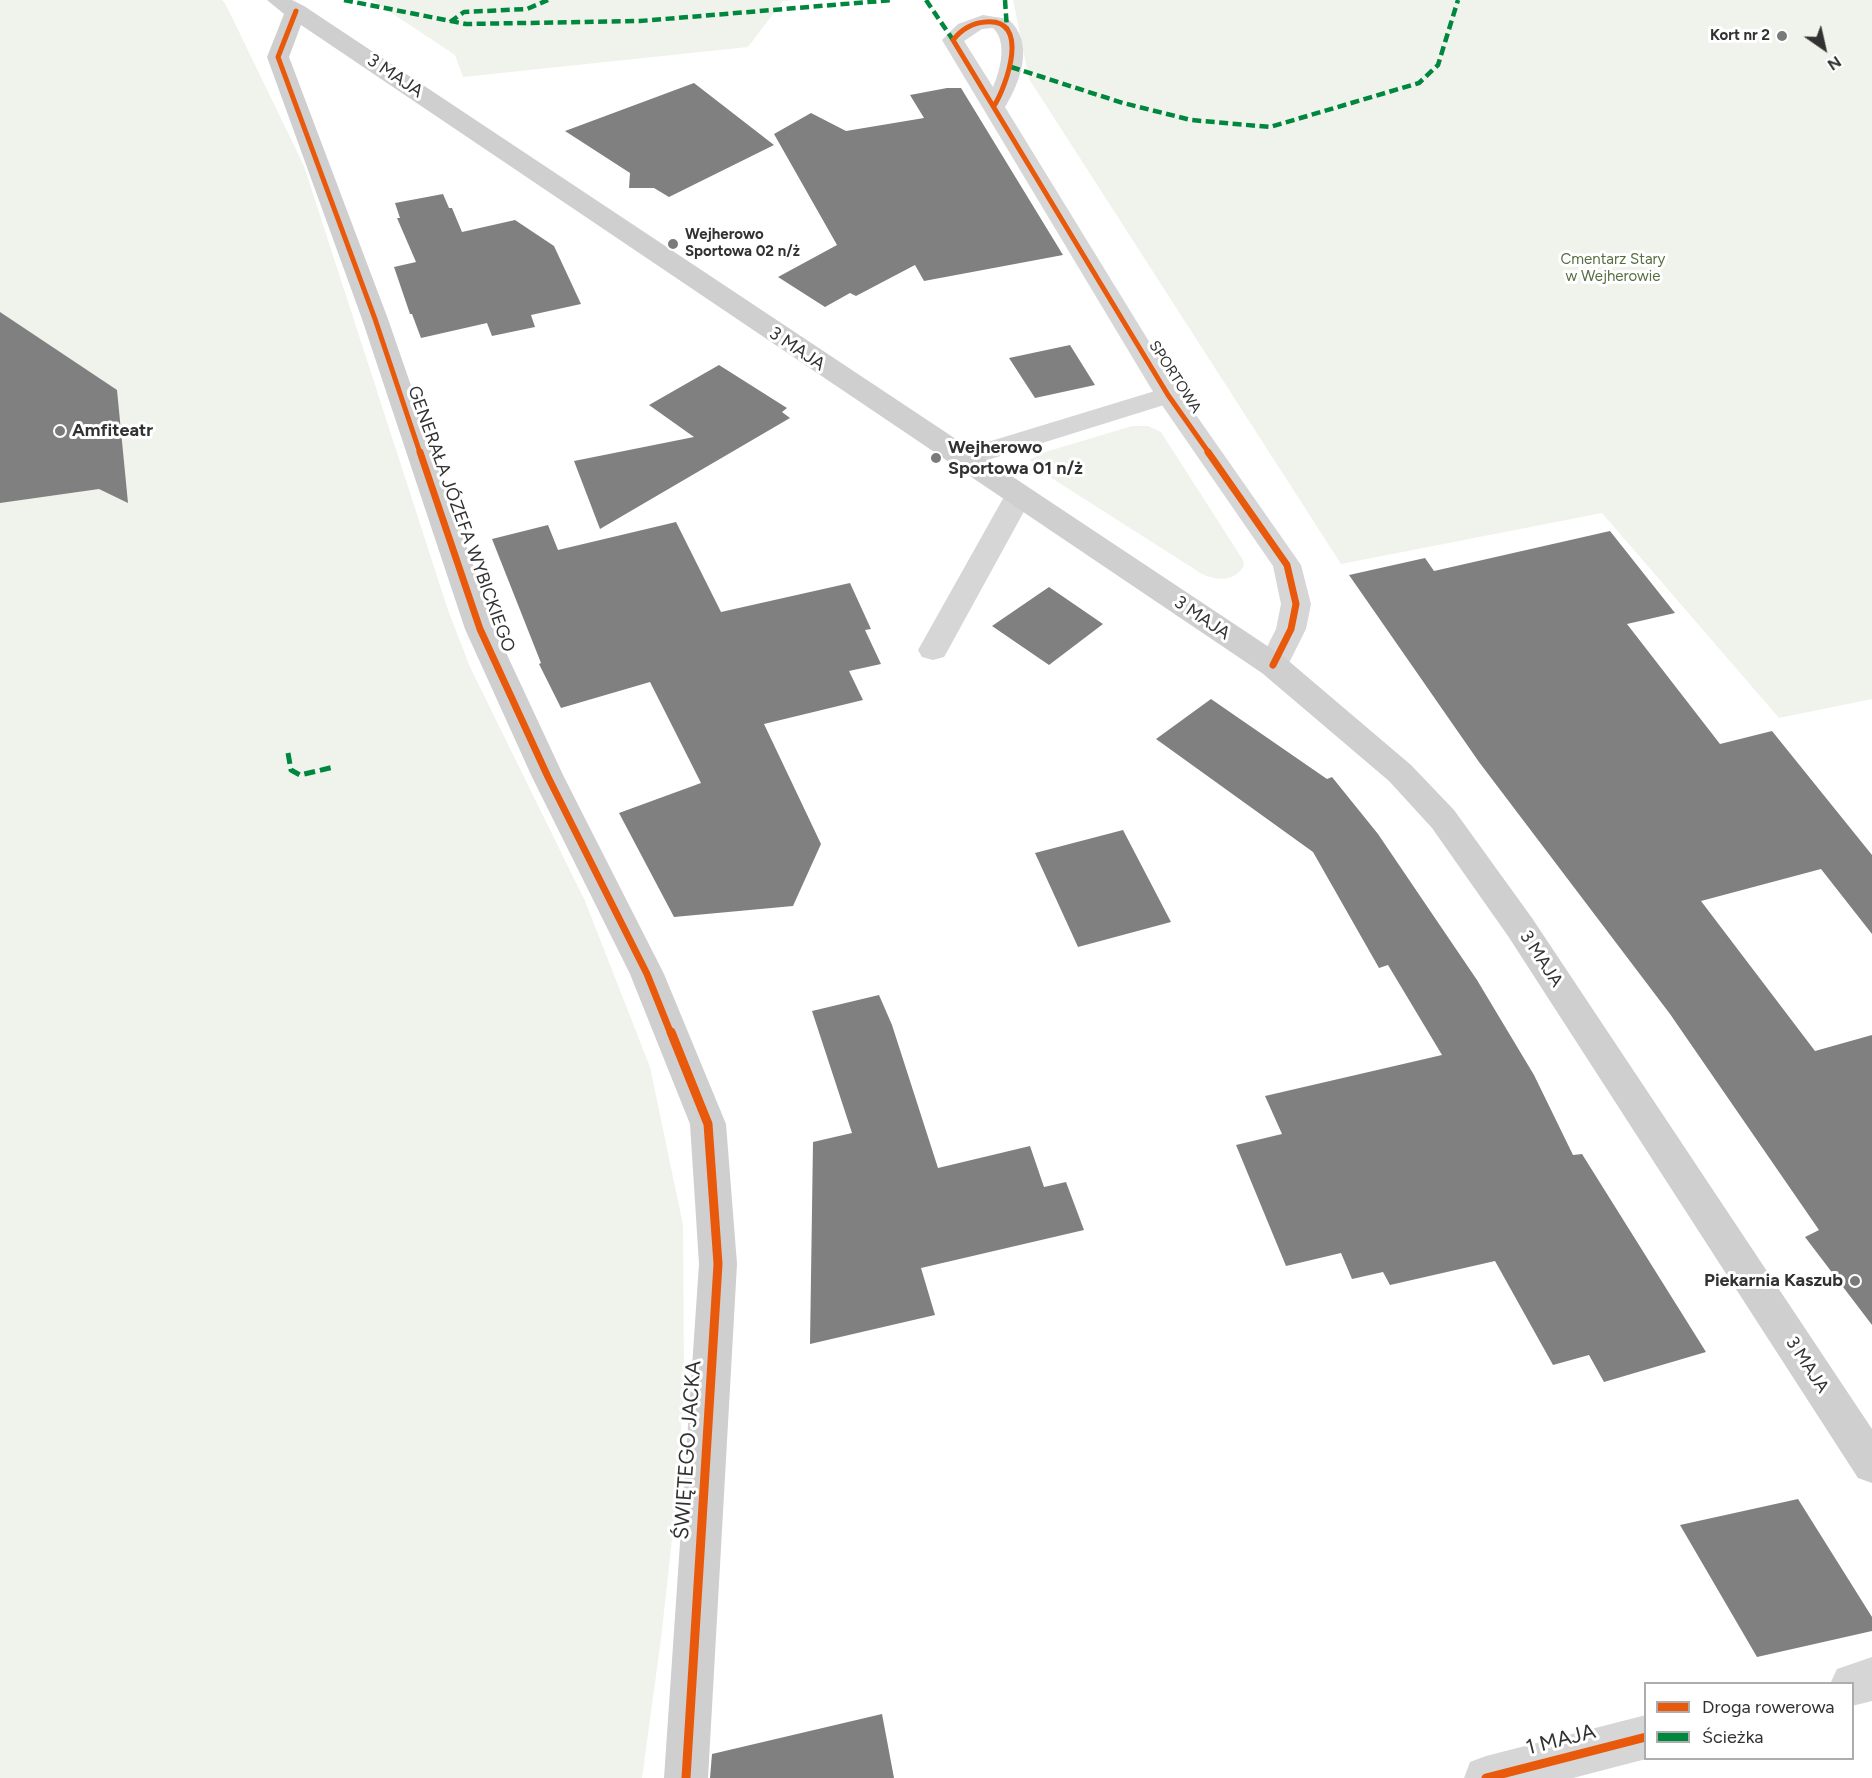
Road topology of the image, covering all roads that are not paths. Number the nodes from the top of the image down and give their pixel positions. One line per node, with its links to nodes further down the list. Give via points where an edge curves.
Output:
1 (287, 5): 4 (main road, 3 MAJA); 8 (main road, GENERAŁA JÓZEFA WYBICKIEGO, via 278,57 375,319 480,629 548,777 647,974)
2 (994, 106): 3 (street, SPORTOWA)
3 (1168, 395): 4 (street); 7 (street, SPORTOWA, via 1287,565 1296,604 1291,629)
4 (965, 458): 5 (main road, 3 MAJA)
5 (1019, 495): 6 (street); 7 (main road, 3 MAJA)
6 (933, 650)
7 (1273, 665): 9 (main road, 3 MAJA, via 1400,773 1443,819 1520,927)
8 (708, 1124): 13 (main road, ŚWIĘTEGO JACKA, via 718,1264)
9 (1872, 1464)
10 (1872, 1679): 11 (street)
11 (1854, 1684)
12 (1644, 1738): 14 (street, 1 MAJA)
13 (686, 1778)
14 (1486, 1778)

